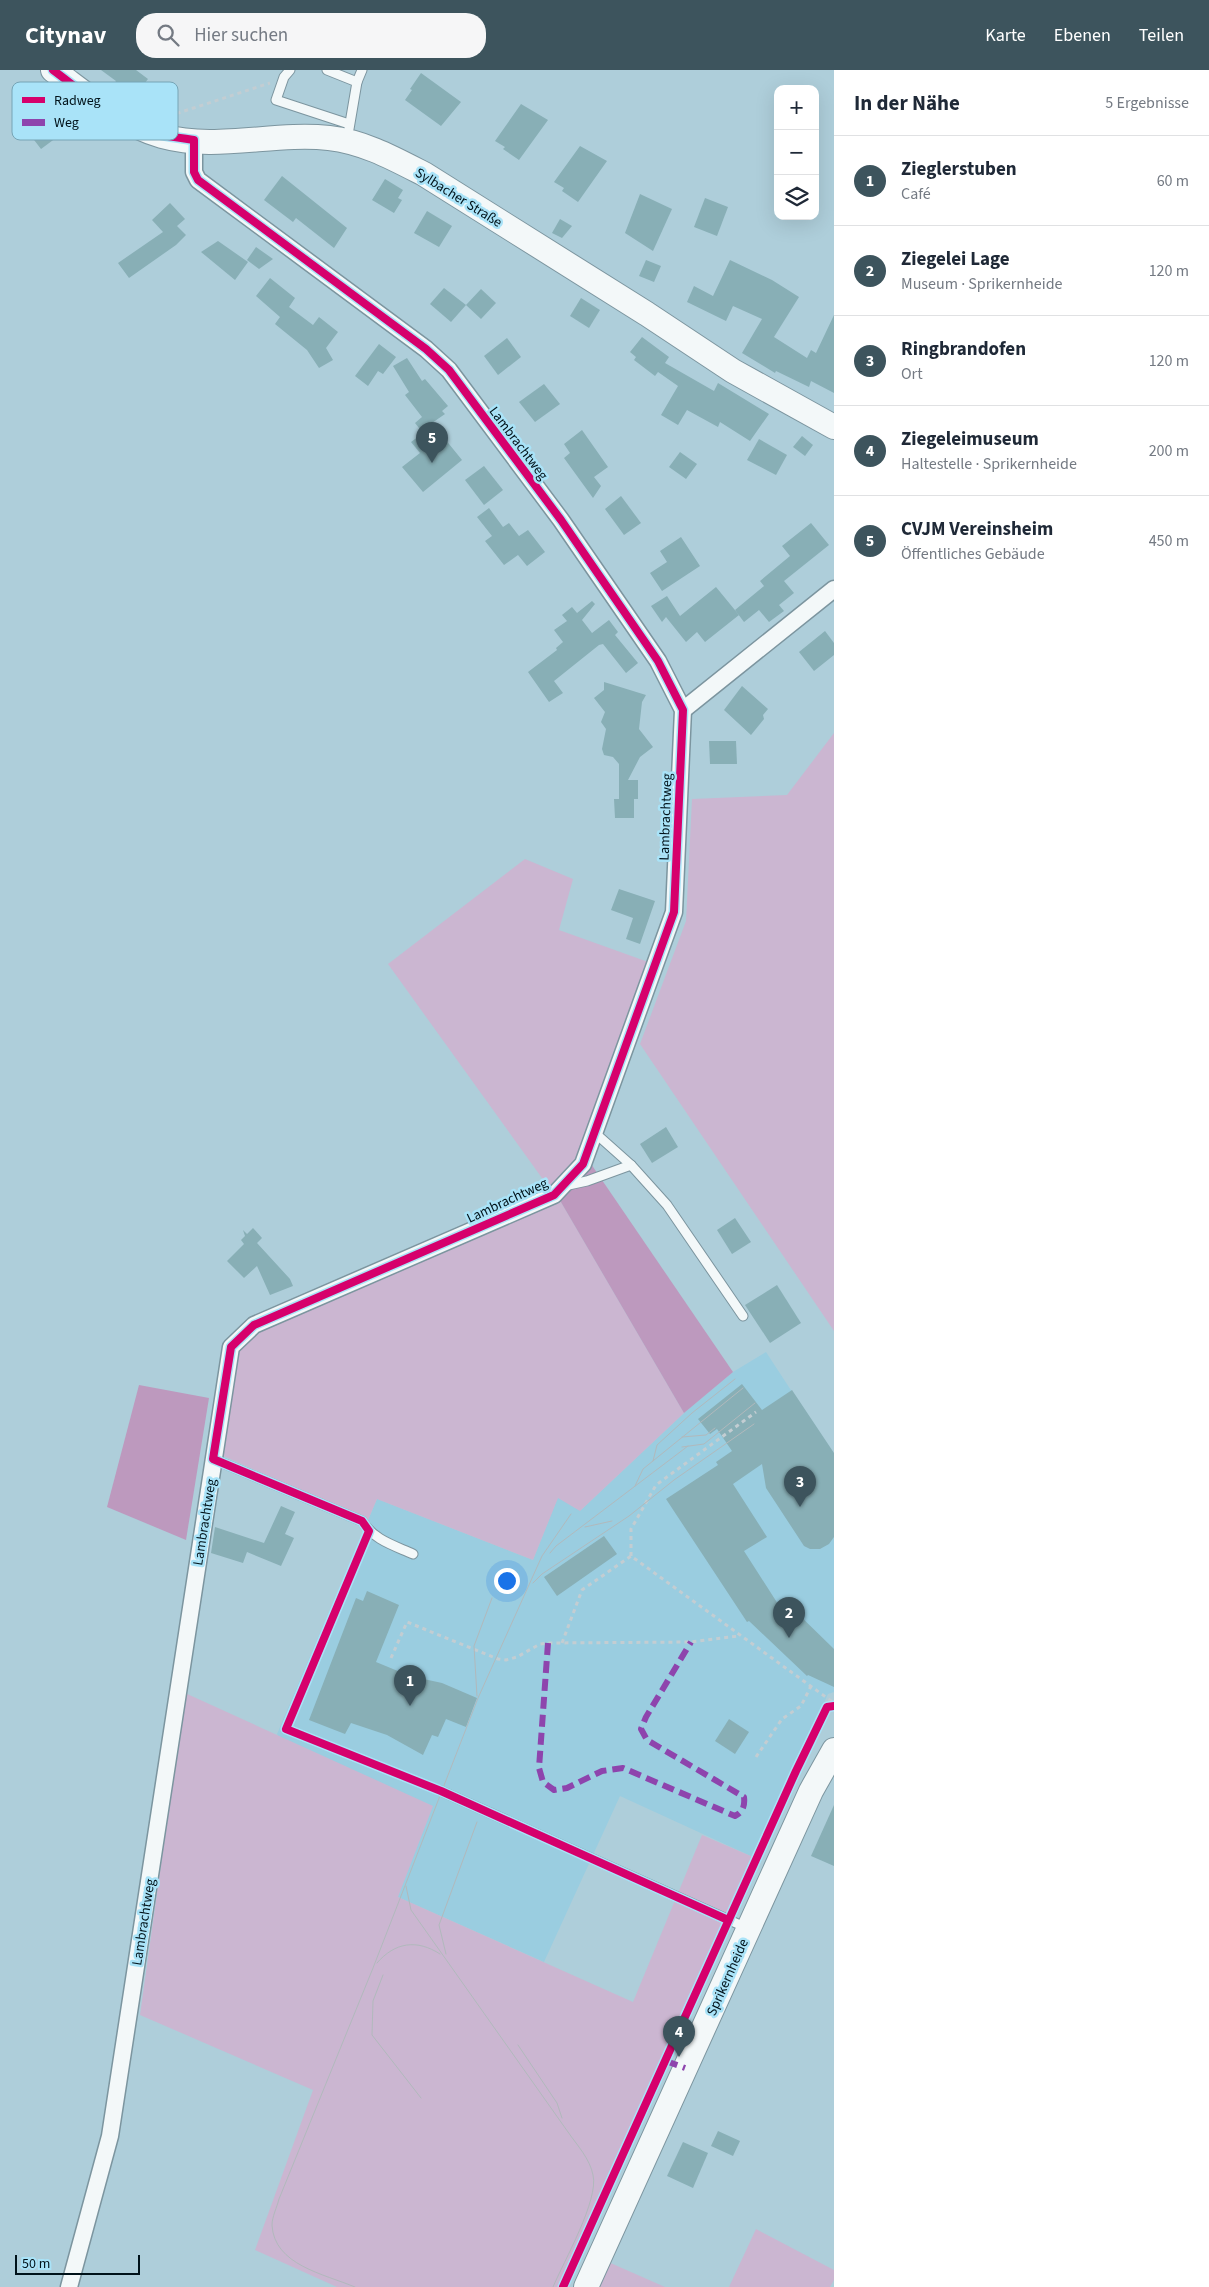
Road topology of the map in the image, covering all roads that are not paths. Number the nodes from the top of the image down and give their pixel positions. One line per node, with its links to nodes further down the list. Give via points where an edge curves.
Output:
1 (53, 70): 5 (main road, Sylbacher Straße)
2 (326, 70): 6 (lane)
3 (362, 70): 6 (lane)
4 (288, 72): 7 (lane, via 276,100)
5 (69, 82)
6 (357, 82): 7 (lane)
7 (348, 133): 9 (main road, Sylbacher Straße, via 327,138); 10 (main road, Sylbacher Straße, via 364,145 424,174 733,371)
8 (178, 138): 9 (main road, Sylbacher Straße)
9 (194, 140): 12 (street, Lambrachtweg, via 194,172 198,180 426,349 449,370 583,552 658,661)
10 (834, 427)
11 (834, 589): 12 (street)
12 (682, 710): 13 (street, Lambrachtweg, via 674,912)
13 (594, 1132): 14 (lane); 15 (street, Lambrachtweg, via 583,1164)
14 (631, 1165): 15 (lane); 16 (lane, via 680,1221)
15 (562, 1187): 17 (street, Lambrachtweg, via 554,1195 254,1325 231,1347)
16 (743, 1316)
17 (213, 1458): 18 (lane, via 362,1521 381,1540); 22 (street, Lambrachtweg, via 110,2136)
18 (413, 1554)
19 (834, 1750): 21 (main road, Sprikernheide, via 811,1791)
20 (441, 1791): 21 (lane)
21 (749, 1929): 23 (main road, Sprikernheide)
22 (69, 2287)
23 (586, 2287)

